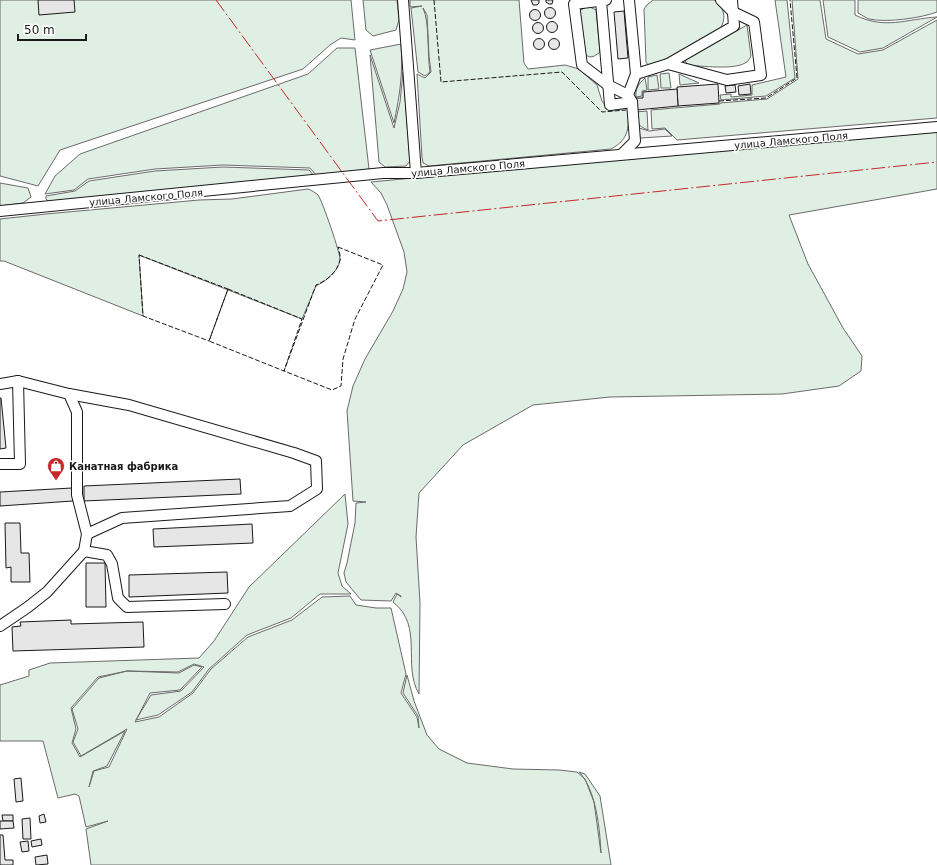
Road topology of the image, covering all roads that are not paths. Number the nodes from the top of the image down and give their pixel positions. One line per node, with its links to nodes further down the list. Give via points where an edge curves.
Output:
1 (403, 0): 13 (street)
2 (604, 0): 9 (street); 9 (street, via 574,4 582,65)
3 (629, 0): 8 (street)
4 (720, 0): 6 (street)
5 (732, 0): 6 (street)
6 (733, 12): 7 (street, via 734,26); 7 (street, via 754,22 761,75 727,80)
7 (668, 64): 8 (street)
8 (636, 74): 10 (street)
9 (608, 86): 10 (street); 10 (street, via 610,105)
10 (630, 99): 12 (street, via 635,141)
11 (937, 127): 12 (street, улица Ламского Поля)
12 (622, 154): 13 (street, улица Ламского Поля)
13 (416, 173): 14 (street, улица Ламского Поля, via 383,173)
14 (0, 211)
15 (18, 381): 16 (street); 17 (street); 18 (street, via 20,464)
16 (0, 384)
17 (68, 394): 19 (street, via 77,412 77,495); 19 (street, via 129,406 294,453 316,462 317,489 290,506 122,518)
18 (0, 464)
19 (87, 534): 20 (street)
20 (84, 551): 21 (street, via 107,556 112,564 118,598 127,607); 22 (street, via 47,592)
21 (225, 604)
22 (0, 622)

